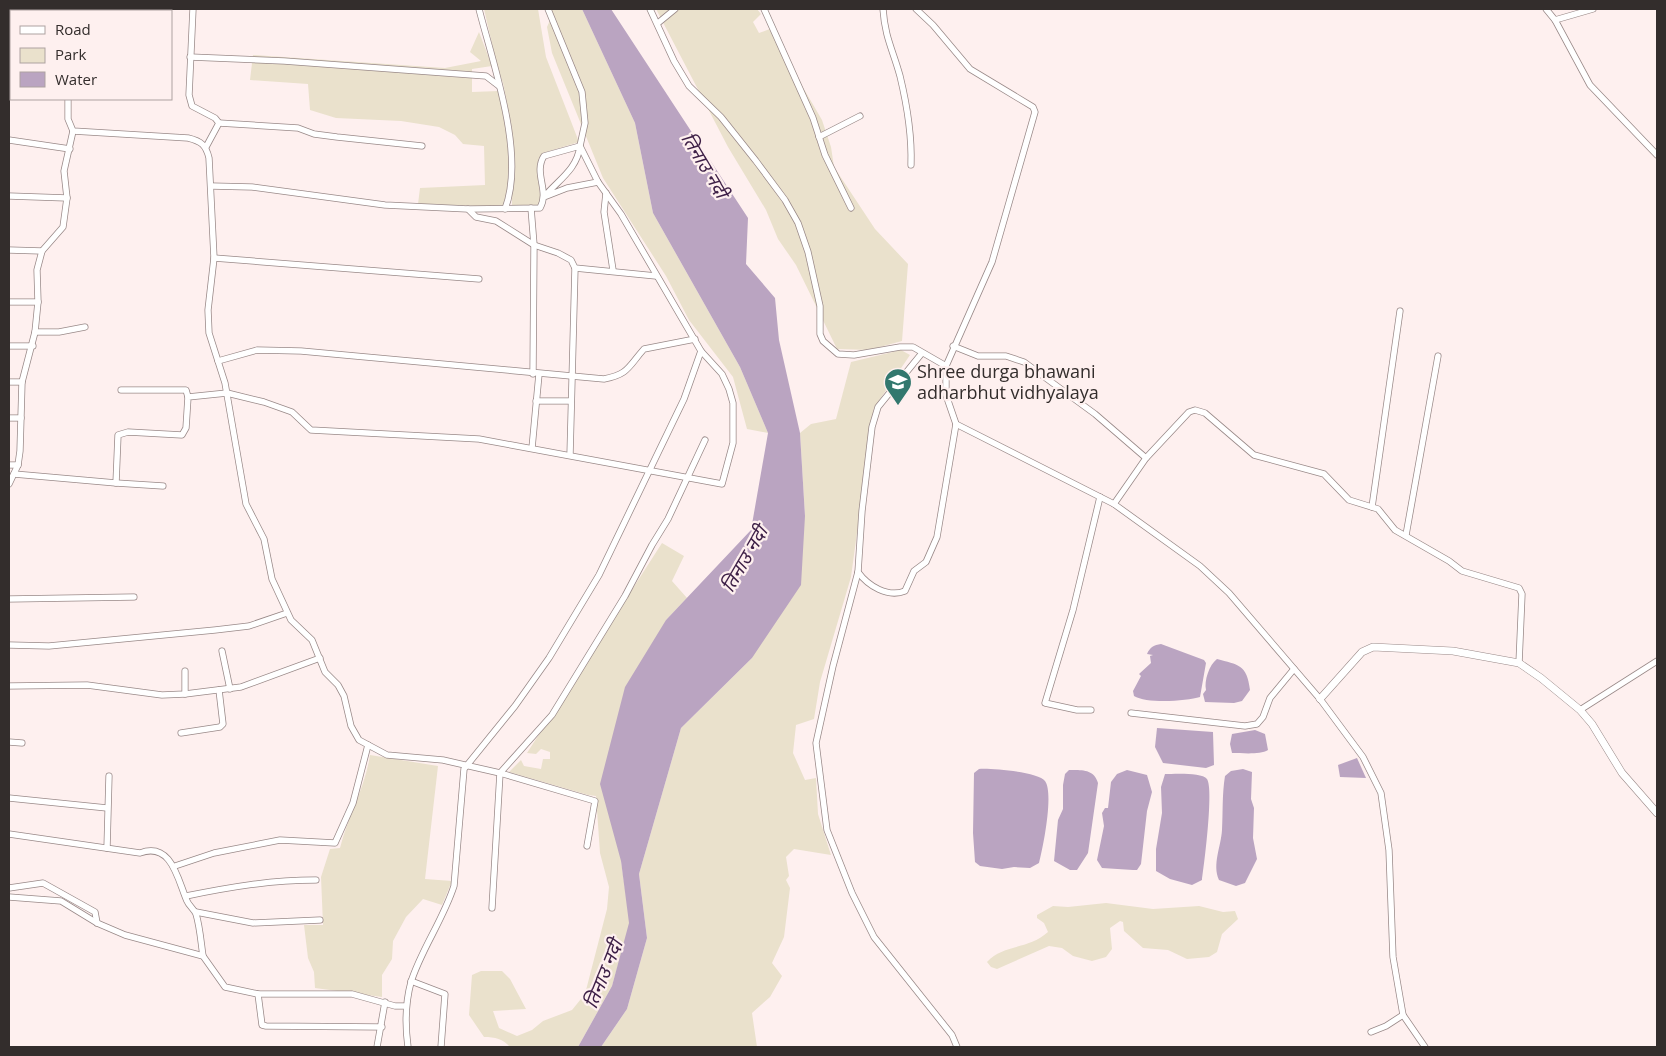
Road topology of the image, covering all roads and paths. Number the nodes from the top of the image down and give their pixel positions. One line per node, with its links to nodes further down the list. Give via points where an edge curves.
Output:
1 (193, 9): 13 (street)
2 (479, 9): 14 (street)
3 (548, 9): 22 (street, via 582,92 585,123)
4 (650, 9): 12 (street)
5 (675, 9): 12 (street)
6 (764, 9): 19 (street)
7 (883, 9): 26 (street, via 887,42 906,107)
8 (916, 9): 53 (street, via 970,69 1033,107 1035,112 992,262)
9 (1546, 9): 11 (street)
10 (1593, 9): 11 (street)
11 (1555, 20): 25 (street, via 1590,85)
12 (658, 23): 55 (street, via 689,86 721,117 785,200 798,223 820,306 822,341 838,354 854,355 900,347 914,347)
13 (190, 58): 14 (street, via 284,61 486,76); 17 (street, via 189,95 192,106)
14 (499, 86): 36 (street, via 510,136 511,195)
15 (68, 100): 18 (street, via 68,119)
16 (860, 116): 19 (street)
17 (219, 123): 21 (street, via 298,128 329,136); 23 (street)
18 (73, 131): 23 (street, via 188,138); 24 (street)
19 (819, 137): 34 (street)
20 (9, 140): 24 (street)
21 (422, 146)
22 (580, 146): 27 (street); 31 (street, via 578,158 570,171); 31 (street, via 544,156 539,170)
23 (206, 147): 28 (street)
24 (70, 148): 32 (street, via 64,171)
25 (1657, 155)
26 (911, 165)
27 (598, 182): 29 (street); 31 (street, via 566,188)
28 (211, 186): 35 (street, via 260,188 384,205); 40 (street)
29 (606, 193): 42 (street, via 604,212); 43 (street)
30 (9, 196): 32 (street)
31 (544, 197): 33 (street, via 540,208)
32 (67, 198): 39 (street, via 64,227)
33 (531, 208): 36 (street); 37 (street)
34 (851, 208)
35 (468, 209): 36 (street); 37 (street, via 476,217 496,221)
36 (505, 209)
37 (534, 245): 41 (street, via 571,260); 59 (street)
38 (9, 250): 39 (street)
39 (42, 251): 46 (street, via 37,270)
40 (214, 258): 44 (street); 57 (street, via 208,310 209,333)
41 (575, 268): 42 (street); 60 (street)
42 (612, 270): 43 (street)
43 (656, 276): 50 (street)
44 (479, 279)
45 (9, 302): 46 (street)
46 (38, 302): 49 (street)
47 (1400, 311): 85 (street)
48 (85, 327): 49 (street)
49 (35, 332): 52 (street)
50 (695, 339): 54 (street); 60 (street, via 644,349 622,375 604,379)
51 (9, 346): 52 (street)
52 (33, 346): 62 (street)
53 (953, 346): 58 (street); 74 (street, via 978,356 1006,356 1024,362 1095,414)
54 (701, 352): 77 (street, via 684,399); 79 (street, via 722,374 729,388 733,403 733,443 722,484)
55 (922, 352): 58 (street); 87 (street, via 875,414 862,511)
56 (1438, 356): 86 (street)
57 (218, 361): 59 (street, via 257,350 301,351); 64 (street)
58 (946, 366): 70 (street, via 946,395)
59 (536, 374): 60 (street); 66 (street)
60 (571, 375): 67 (street)
61 (9, 382): 62 (street)
62 (22, 382): 69 (street)
63 (121, 390): 65 (street, via 186,390)
64 (227, 393): 65 (street); 72 (street, via 292,412 311,430 479,439); 90 (street, via 246,504 264,539 272,579)
65 (188, 397): 80 (street, via 186,428 182,435 128,432 118,435)
66 (536, 401): 67 (street); 72 (street)
67 (571, 401): 73 (street)
68 (9, 418): 69 (street)
69 (20, 418): 76 (street)
70 (956, 424): 83 (street); 87 (street, via 937,537 926,562 914,571 905,591 899,593 879,590)
71 (704, 440): 79 (street)
72 (532, 448): 73 (street)
73 (570, 455): 77 (street)
74 (1146, 458): 84 (street); 85 (street, via 1189,412 1196,410 1211,417 1248,452 1320,472 1349,500)
75 (9, 465): 76 (street)
76 (18, 465): 78 (street)
77 (650, 472): 79 (street); 110 (street, via 599,575 549,658)
78 (14, 474): 80 (street); 81 (street)
79 (689, 476): 111 (street, via 625,596 552,715)
80 (116, 483): 82 (street)
81 (9, 484)
82 (163, 486)
83 (1100, 497): 84 (street); 103 (street, via 1046,703)
84 (1114, 504): 96 (street, via 1200,566 1229,592)
85 (1372, 507): 86 (street, via 1382,512 1395,530)
86 (1406, 535): 95 (street, via 1462,570 1522,590)
87 (858, 572): 139 (street, via 816,743 828,830 852,893 874,937 952,1035)
88 (134, 597): 89 (street)
89 (9, 599)
90 (287, 613): 91 (street, via 249,626 215,630 49,646); 93 (street, via 312,640)
91 (9, 645)
92 (222, 651): 99 (street)
93 (320, 658): 99 (street); 109 (street, via 325,672 344,696 354,732)
94 (1657, 660): 104 (street)
95 (1518, 663): 102 (street, via 1453,651 1373,647 1362,652); 104 (street)
96 (1294, 669): 102 (street); 105 (street, via 1270,698 1257,724 1245,726)
97 (185, 671): 101 (street)
98 (9, 686): 101 (street, via 86,685 162,695)
99 (230, 689): 100 (street)
100 (218, 690): 101 (street); 106 (street, via 223,724)
101 (185, 694)
102 (1320, 699): 133 (street, via 1363,757 1381,793 1389,850 1393,957)
103 (1091, 710)
104 (1580, 710): 115 (street, via 1622,773)
105 (1130, 713)
106 (181, 733)
107 (9, 742): 108 (street)
108 (22, 743)
109 (368, 745): 110 (street, via 387,755); 119 (street, via 353,803 335,843 280,840 214,853)
110 (467, 765): 111 (street); 129 (street, via 464,769 454,886)
111 (500, 773): 117 (street, via 594,801); 124 (street)
112 (109, 776): 114 (street)
113 (9, 798): 114 (street)
114 (107, 808): 118 (street)
115 (1657, 813)
116 (9, 834): 118 (street)
117 (587, 846)
118 (107, 848): 119 (street, via 156,852)
119 (174, 866): 122 (street)
120 (316, 880): 122 (street, via 280,880)
121 (9, 888): 127 (street, via 43,883 95,912)
122 (186, 896): 125 (street)
123 (9, 897): 127 (street, via 61,901)
124 (492, 908)
125 (196, 912): 126 (street, via 253,923); 128 (street)
126 (320, 920)
127 (97, 923): 128 (street)
128 (203, 956): 130 (street, via 225,987)
129 (411, 981): 132 (street); 138 (street, via 445,994)
130 (258, 994): 131 (street, via 352,994); 134 (street, via 262,1025)
131 (385, 1002): 132 (street); 134 (street)
132 (406, 1006): 137 (street, via 404,1023)
133 (1403, 1015): 135 (street); 140 (street)
134 (382, 1027): 136 (street)
135 (1371, 1032)
136 (377, 1047)
137 (408, 1047)
138 (441, 1047)
139 (957, 1047)
140 (1426, 1047)

